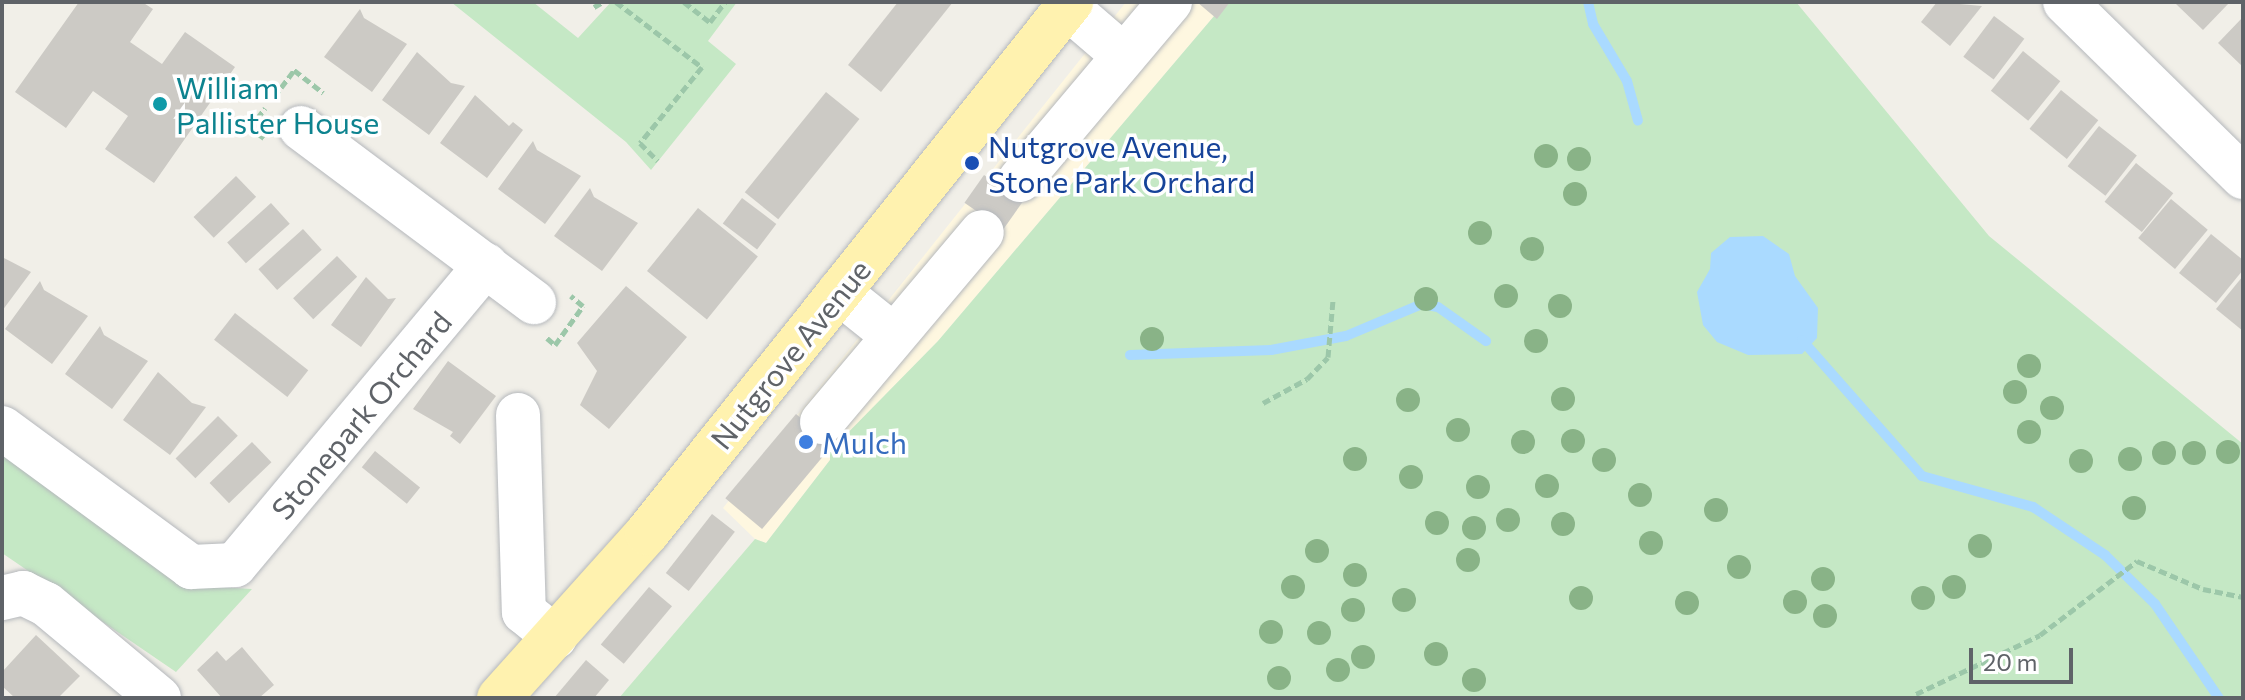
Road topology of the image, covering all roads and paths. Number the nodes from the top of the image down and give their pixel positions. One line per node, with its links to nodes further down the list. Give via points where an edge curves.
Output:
1 (603, 2): 8 (path)
2 (616, 2): 11 (path, via 702,67 640,143)
3 (684, 2): 4 (path, via 710,22)
4 (725, 2)
5 (1170, 2): 9 (street)
6 (2065, 2): 12 (street)
7 (1069, 4): 9 (street); 16 (main road, Nutgrove Avenue)
8 (594, 7)
9 (1124, 56): 13 (street)
10 (303, 126): 10 (path, via 250,128 294,70); 15 (street)
11 (658, 161)
12 (2243, 177)
13 (1020, 180)
14 (982, 232): 19 (street)
15 (486, 265): 18 (street); 23 (street, Stonepark Orchard, via 235,565 191,567)
16 (839, 292): 19 (street); 26 (main road, Nutgrove Avenue, via 647,533)
17 (1333, 300): 20 (path, via 1328,357 1307,379)
18 (545, 308): 18 (path, via 583,306 555,345)
19 (894, 336): 22 (street)
20 (1263, 403)
21 (518, 415): 26 (street, via 524,612)
22 (822, 422)
23 (2, 428)
24 (3, 597): 28 (street, via 23,593 46,604)
25 (2243, 597): 27 (path, via 2203,589 2137,561 2001,658)
26 (555, 637): 29 (main road, Nutgrove Avenue)
27 (1916, 694)
28 (159, 698)
29 (499, 698)

